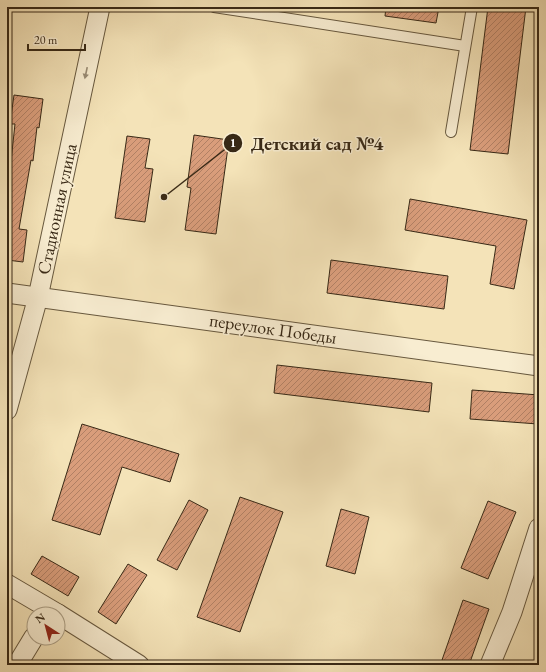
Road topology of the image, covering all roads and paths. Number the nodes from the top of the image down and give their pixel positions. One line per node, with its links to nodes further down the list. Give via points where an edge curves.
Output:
1 (100, 7): 7 (street, Стадионная улица, one-way to 7)
2 (214, 7): 4 (lane)
3 (472, 7): 4 (lane)
4 (465, 46): 5 (lane)
5 (451, 132)
6 (7, 293): 7 (street, переулок Победы)
7 (38, 297): 8 (street, переулок Победы); 9 (street, Стадионная улица)
8 (539, 366)
9 (7, 410)
10 (539, 528): 17 (street, via 512,612)
11 (7, 584): 12 (street)
12 (43, 606)
13 (66, 620): 16 (street)
14 (29, 646): 15 (street)
15 (17, 665)
16 (139, 665)
17 (490, 665)

